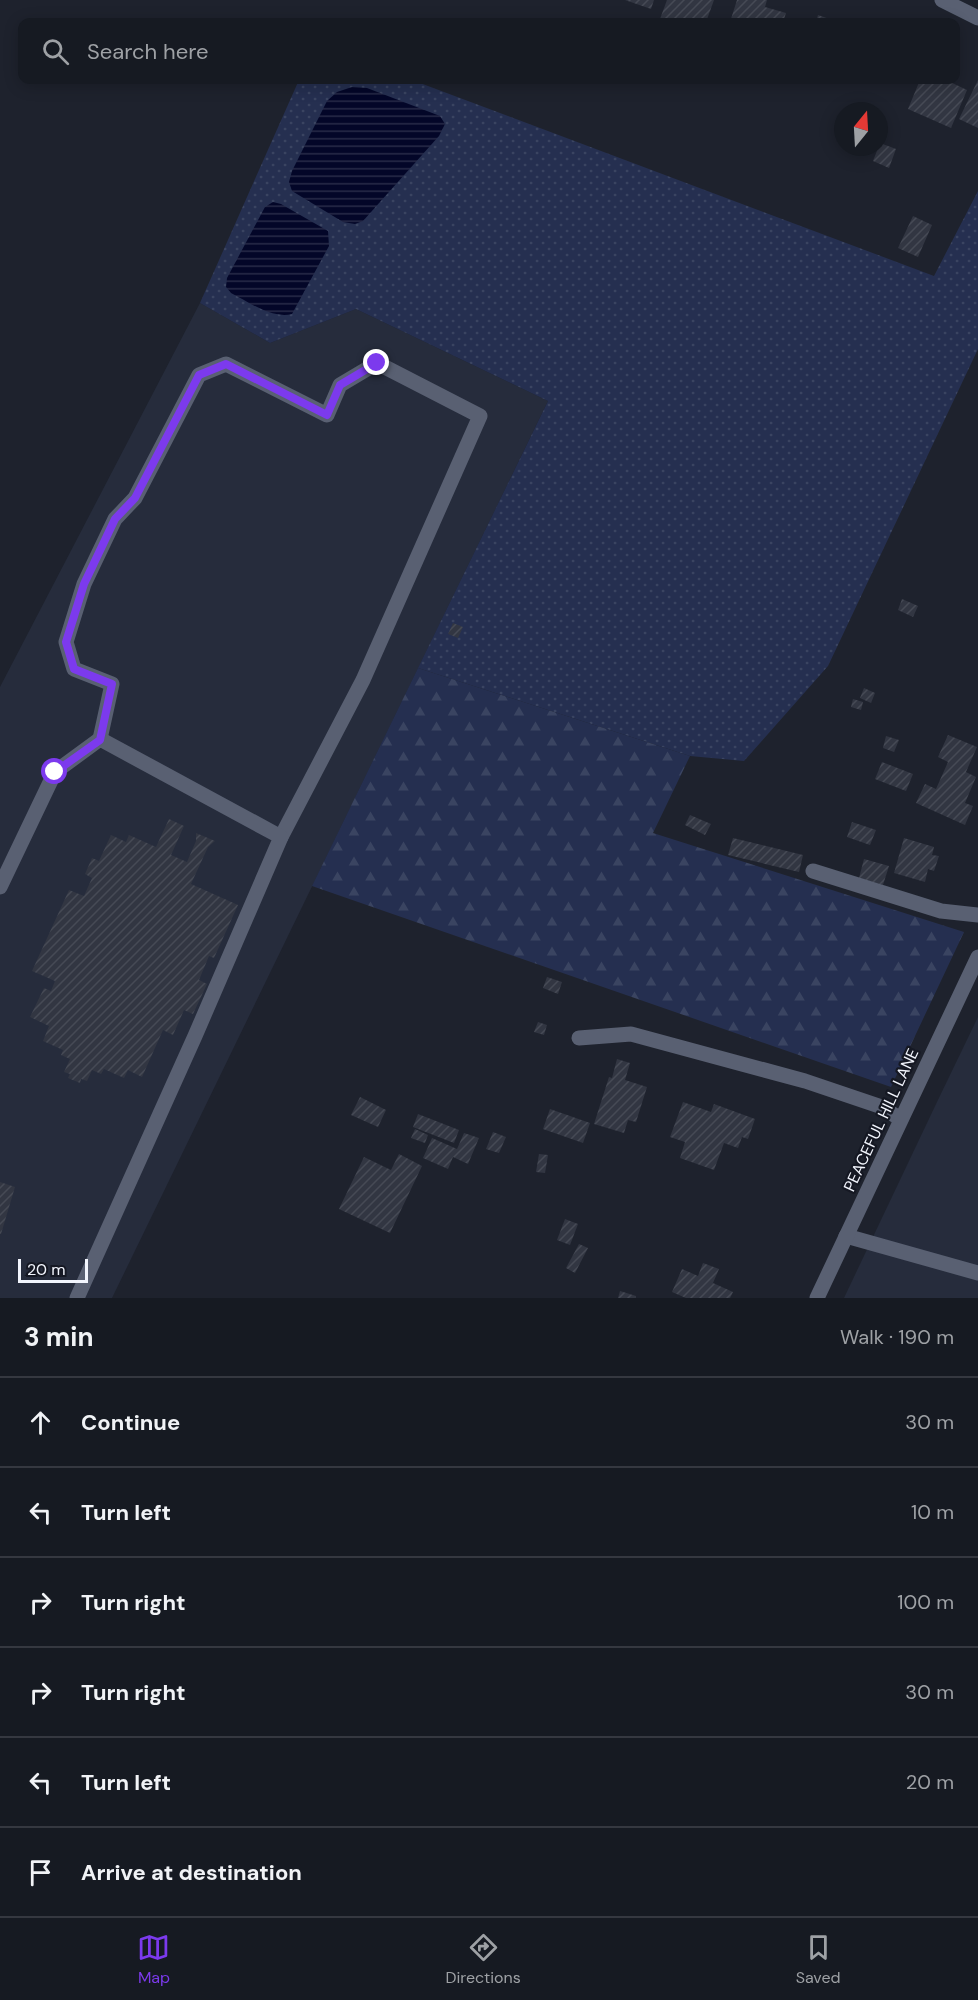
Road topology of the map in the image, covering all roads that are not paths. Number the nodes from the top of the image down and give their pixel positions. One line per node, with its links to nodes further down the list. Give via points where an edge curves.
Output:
1 (942, 0): 2 (street)
2 (978, 18)
3 (100, 740): 4 (street); 4 (street, via 112,684 74,669 66,642 84,584 115,519 135,498 199,375 226,364 327,415 340,385 377,363 480,416 363,680); 6 (street, via 55,772)
4 (280, 837): 13 (street)
5 (813, 871): 7 (street, via 941,911)
6 (0, 887)
7 (978, 915)
8 (978, 957): 10 (street, PEACEFUL HILL LANE)
9 (579, 1038): 10 (street, via 631,1034 805,1081 879,1106)
10 (901, 1119): 11 (street, PEACEFUL HILL LANE)
11 (846, 1236): 12 (street); 14 (street, PEACEFUL HILL LANE)
12 (978, 1273)
13 (77, 1298)
14 (817, 1298)

